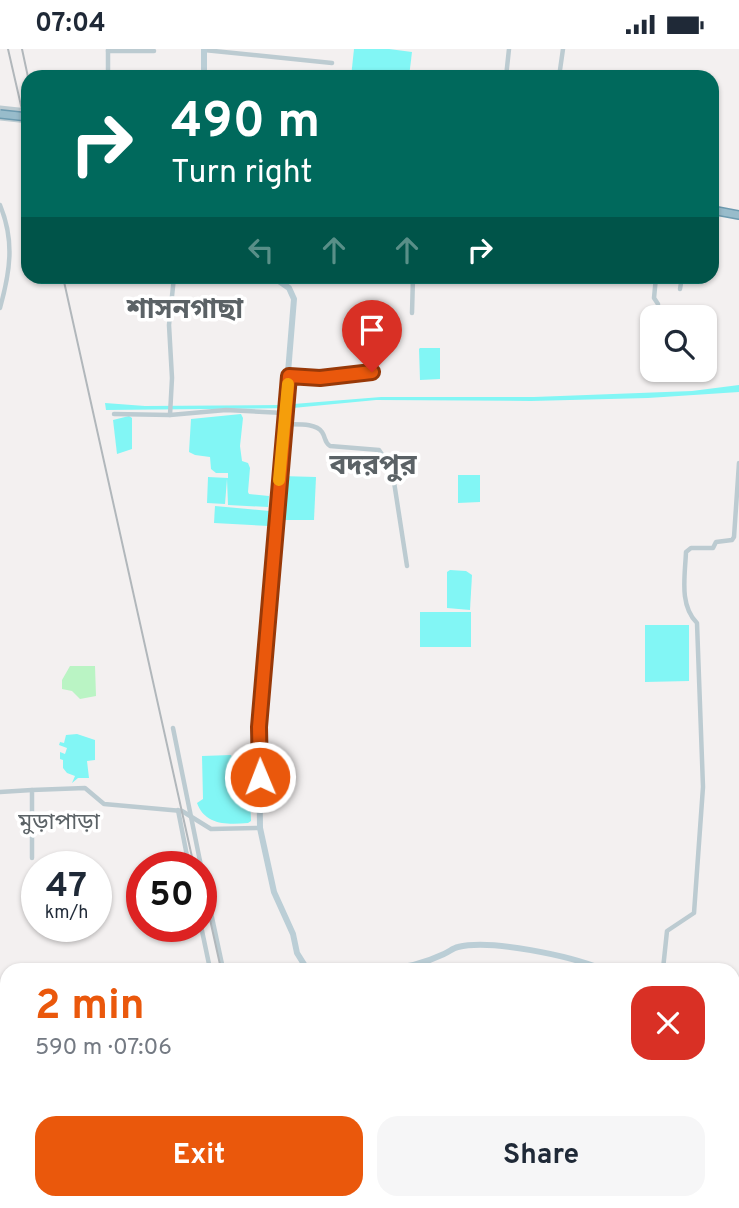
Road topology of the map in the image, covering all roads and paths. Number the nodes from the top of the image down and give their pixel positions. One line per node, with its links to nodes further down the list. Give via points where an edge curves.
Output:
1 (204, 49): 6 (street); 8 (main road)
2 (509, 49): 9 (street)
3 (563, 49): 10 (street)
4 (108, 50): 5 (street); 7 (street)
5 (154, 51)
6 (332, 64)
7 (108, 70)
8 (204, 70)
9 (507, 70)
10 (560, 70)
11 (0, 108): 12 (street)
12 (21, 110)
13 (0, 116): 14 (highway, bridge)
14 (21, 118)
15 (0, 205): 25 (street, via 11,254)
16 (719, 211): 17 (highway)
17 (739, 215)
18 (173, 284): 29 (street)
19 (283, 284): 28 (main road, via 294,296)
20 (413, 284): 26 (street)
21 (655, 284): 24 (street)
22 (681, 284): 23 (street)
23 (680, 289)
24 (658, 305)
25 (0, 308)
26 (412, 313)
27 (372, 372): 28 (street)
28 (289, 376): 30 (main road)
29 (170, 413): 30 (street); 31 (street)
30 (285, 413): 32 (main road)
31 (114, 414)
32 (284, 424): 34 (street, via 316,427 330,446 379,450 392,469); 40 (main road, via 259,727)
33 (739, 463): 53 (street, via 734,537 716,542 713,548 685,552 685,600 697,623 703,787 700,856 694,913 667,931)
34 (407, 566)
35 (173, 727): 39 (street)
36 (32, 790): 37 (street); 38 (street, via 85,788 104,804); 41 (street)
37 (0, 792)
38 (178, 810): 39 (street); 42 (street)
39 (190, 814): 40 (street, via 211,829); 43 (street)
40 (260, 828): 46 (main road, via 274,892)
41 (32, 851)
42 (186, 851)
43 (198, 851)
44 (217, 941): 48 (street)
45 (204, 942): 47 (street)
46 (300, 960): 49 (street); 50 (main road)
47 (209, 963)
48 (222, 963)
49 (300, 963)
50 (302, 963)
51 (417, 963): 52 (main road, via 475,944 552,953)
52 (583, 963)
53 (664, 963)

